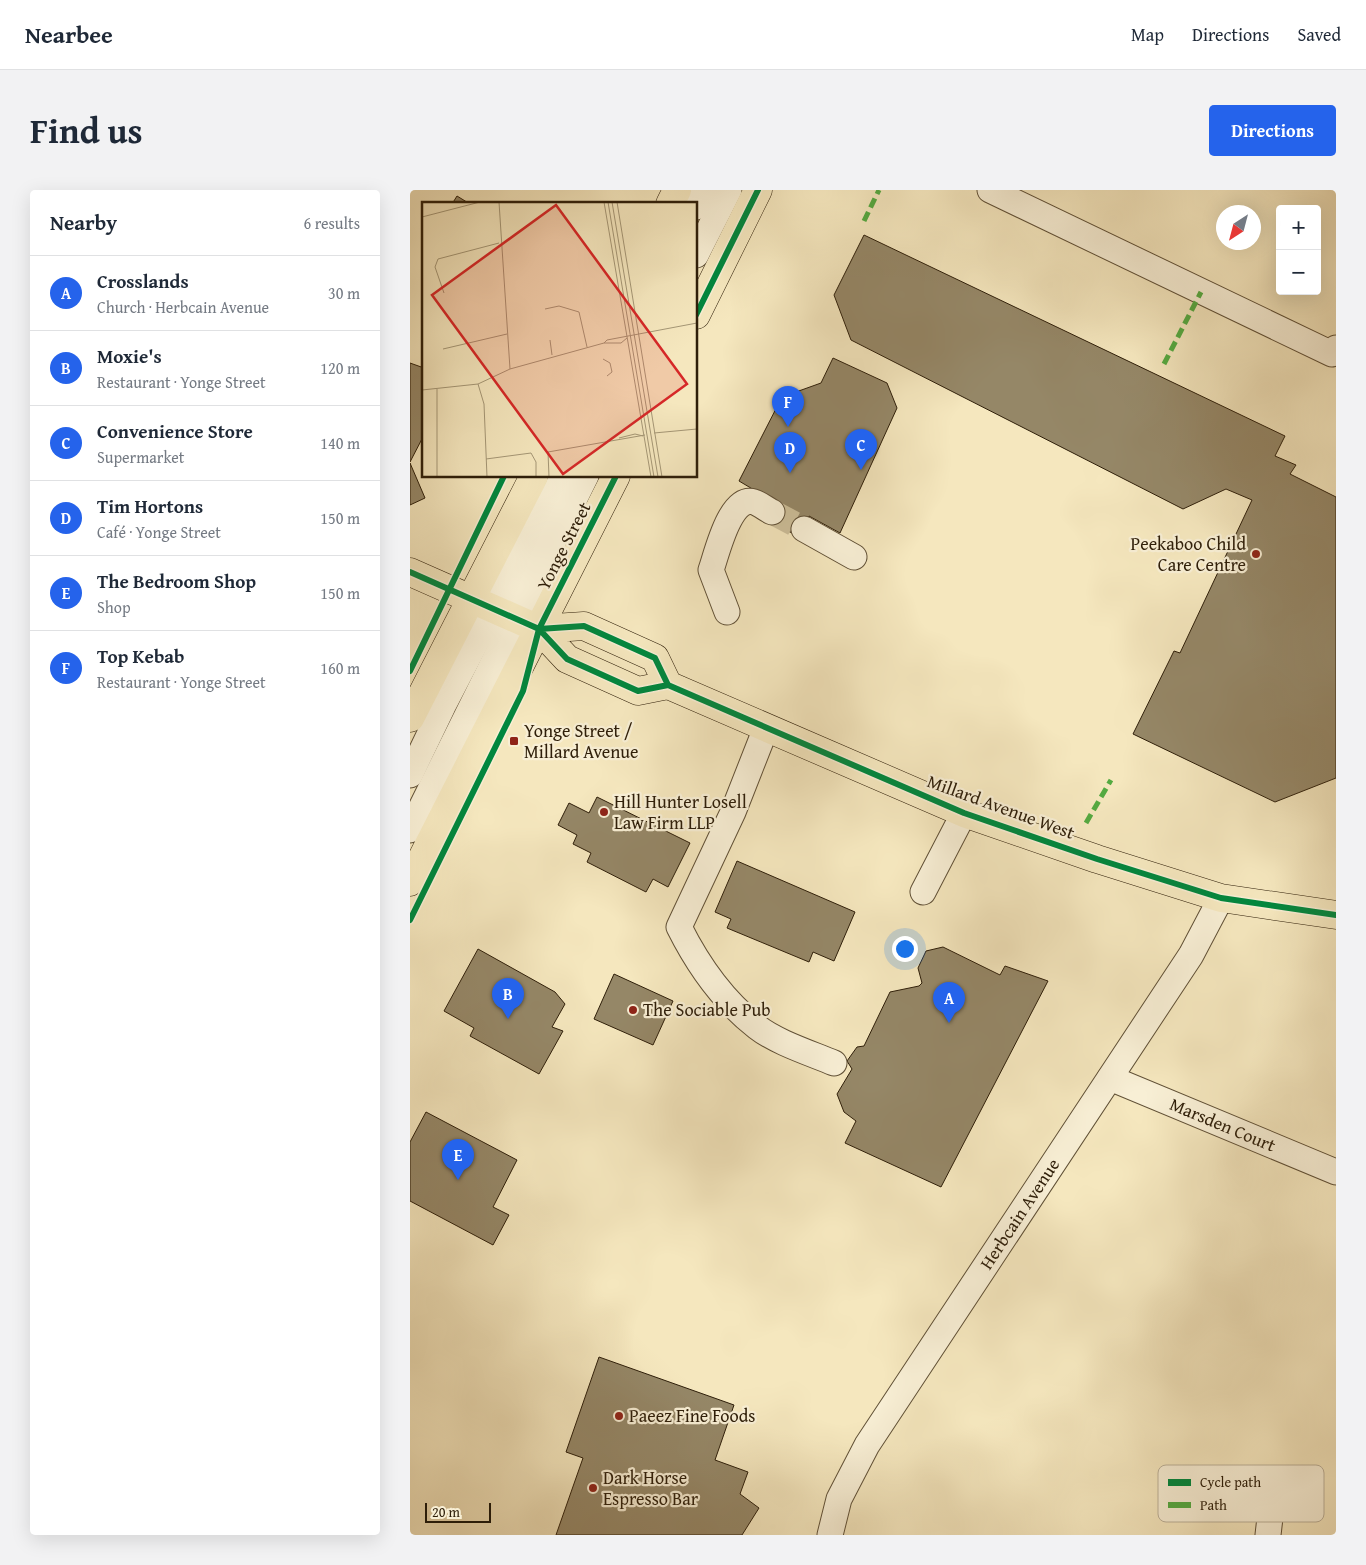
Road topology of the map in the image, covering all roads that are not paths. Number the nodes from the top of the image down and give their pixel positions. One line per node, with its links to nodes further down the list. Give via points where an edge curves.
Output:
1 (676, 190): 6 (main road)
2 (704, 190): 7 (street)
3 (729, 190): 8 (street)
4 (758, 190): 9 (main road)
5 (990, 190): 10 (street, via 1332,354)
6 (671, 202)
7 (698, 203)
8 (698, 251)
9 (698, 311)
10 (1336, 348)
11 (534, 478): 20 (main road, Yonge Street)
12 (562, 478): 20 (street)
13 (585, 478): 20 (street)
14 (614, 478): 20 (main road, Yonge Street)
15 (772, 512): 19 (street, via 753,502 744,503 730,515 711,570)
16 (804, 529): 17 (street)
17 (854, 557)
18 (410, 572): 20 (main road)
19 (727, 612)
20 (505, 613): 21 (main road, via 567,658 638,692); 21 (main road, via 584,626 655,658); 22 (main road, Yonge Street); 24 (street); 26 (street); 27 (main road, Yonge Street)
21 (668, 685): 23 (main road, Millard Avenue West)
22 (410, 718)
23 (766, 728): 25 (main road, Millard Avenue West); 31 (street, via 733,812 678,927 712,984 757,1027)
24 (410, 775)
25 (964, 812): 28 (street); 29 (main road, Millard Avenue West)
26 (410, 830)
27 (410, 882)
28 (923, 892)
29 (1221, 898): 30 (main road, Millard Avenue West); 32 (street, Herbcain Avenue, via 1191,954)
30 (1336, 915)
31 (834, 1063)
32 (1110, 1078): 33 (street, Marsden Court); 35 (street, Herbcain Avenue, via 867,1445 839,1499)
33 (1336, 1172)
34 (1269, 1522): 36 (street)
35 (830, 1535)
36 (1268, 1535)

